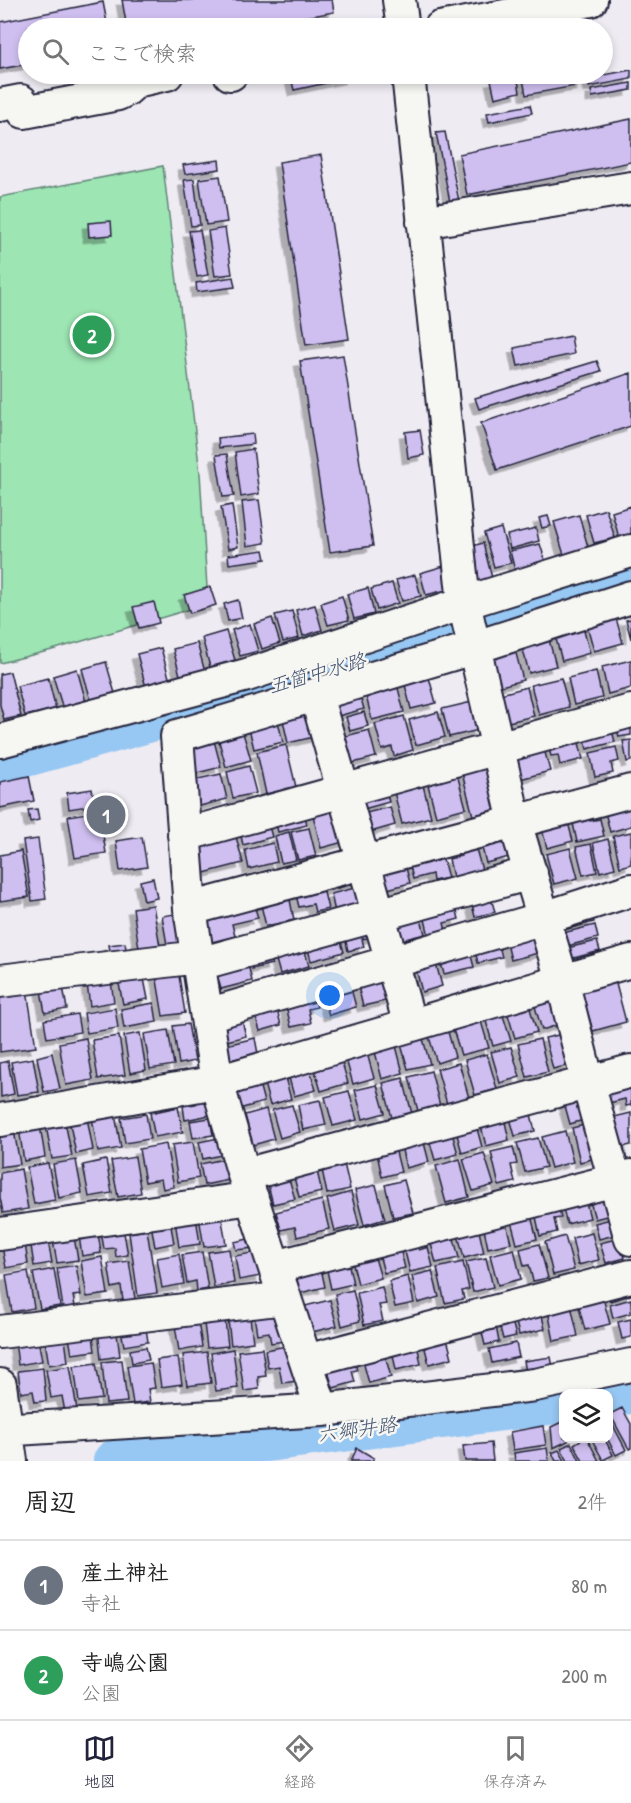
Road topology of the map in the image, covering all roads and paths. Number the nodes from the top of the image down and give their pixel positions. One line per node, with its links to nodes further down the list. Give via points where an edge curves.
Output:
1 (399, 0): 3 (street)
2 (591, 0): 4 (street)
3 (402, 18)
4 (494, 18)
5 (132, 84): 7 (street, via 122,93 24,112 21,101)
6 (409, 84): 9 (street)
7 (0, 105)
8 (631, 188): 9 (street)
9 (423, 222): 12 (street)
10 (631, 551): 12 (street)
11 (631, 597): 13 (street)
12 (464, 608): 13 (street); 16 (street, via 247,675)
13 (473, 648): 14 (street); 17 (street)
14 (316, 695): 19 (street); 21 (street, via 177,736)
15 (631, 711): 17 (street)
16 (0, 741)
17 (498, 749): 19 (street); 20 (street)
18 (631, 791): 20 (street)
19 (343, 792): 21 (street); 22 (street)
20 (515, 822): 22 (street); 23 (street)
21 (184, 835): 25 (street)
22 (364, 863): 25 (street); 26 (street)
23 (531, 873): 26 (street); 27 (street)
24 (631, 890): 27 (street)
25 (190, 909): 28 (street)
26 (379, 915): 28 (street); 30 (street)
27 (544, 918): 30 (street); 31 (street)
28 (198, 960): 32 (street); 33 (street)
29 (631, 961): 31 (street)
30 (392, 962): 33 (street); 34 (street)
31 (562, 980): 34 (street); 37 (street)
32 (0, 981)
33 (207, 1015): 36 (street)
34 (410, 1025): 36 (street)
35 (631, 1071): 37 (street)
36 (217, 1082): 38 (street); 40 (street)
37 (588, 1083): 39 (street); 40 (street)
38 (0, 1120)
39 (623, 1178): 42 (street); 43 (street)
40 (248, 1187): 41 (street); 43 (street)
41 (0, 1234)
42 (631, 1239)
43 (275, 1267): 45 (street)
44 (631, 1276): 47 (street)
45 (285, 1298): 46 (street); 47 (street)
46 (0, 1332)
47 (306, 1361): 50 (street)
48 (631, 1365): 50 (street, via 536,1385)
49 (0, 1385): 51 (street)
50 (322, 1410): 51 (street)
51 (7, 1443)

